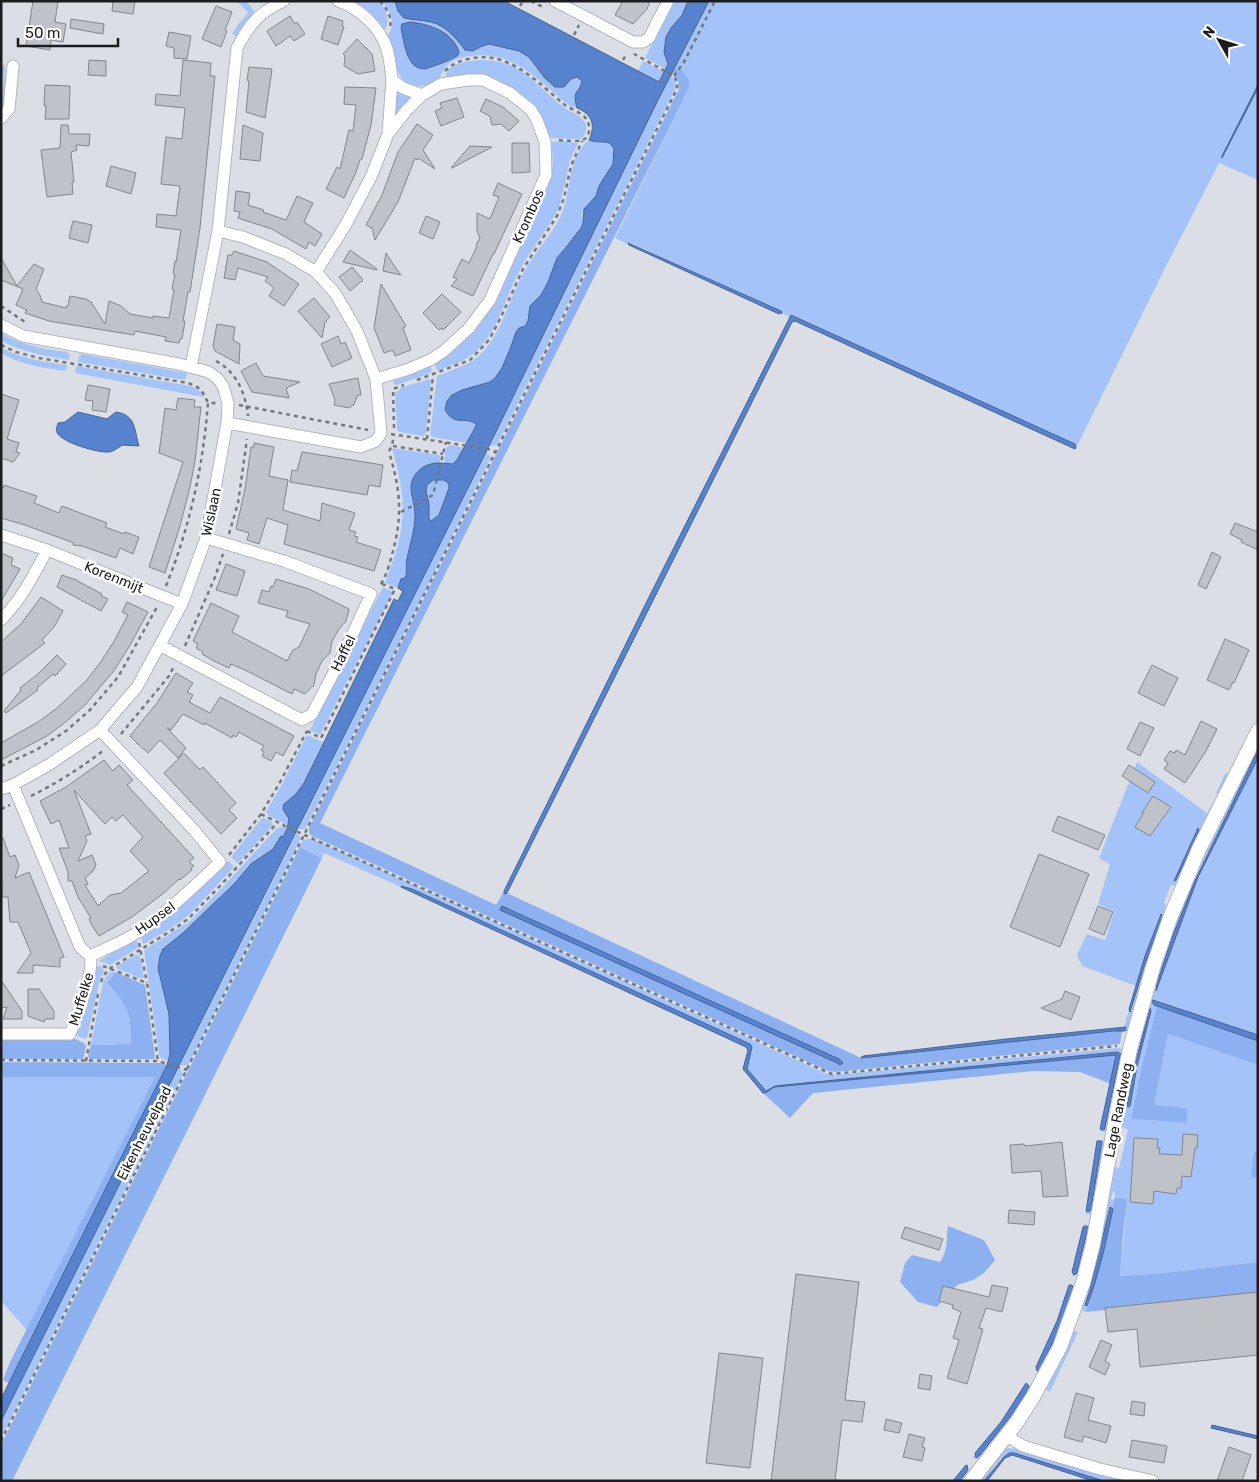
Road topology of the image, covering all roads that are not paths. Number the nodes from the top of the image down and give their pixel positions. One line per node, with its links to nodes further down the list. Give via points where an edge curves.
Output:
1 (284, 1): 10 (street, via 260,14 246,30 237,48)
2 (338, 1): 6 (street, Krombos, via 356,10 382,38)
3 (555, 1): 4 (street, via 634,42 649,38)
4 (668, 1)
5 (13, 66): 8 (street, via 10,109)
6 (392, 80): 7 (street); 9 (street, Krombos)
7 (422, 95): 9 (street, Krombos); 14 (street, Krombos, via 442,84 468,80 483,80 510,93 531,110 537,120 545,142 546,175 490,300 469,328 432,359)
8 (1, 118)
9 (388, 134): 11 (street, Krombos, via 371,177)
10 (218, 231): 11 (street, via 286,254); 13 (street)
11 (316, 272): 14 (street, via 335,293 357,331)
12 (1, 325): 13 (street, Wislaan, via 22,336)
13 (191, 367): 15 (street, Wislaan, via 209,372 223,386 228,403)
14 (376, 379): 15 (street, via 378,437 361,447)
15 (227, 423): 17 (street, Wislaan)
16 (1, 535): 18 (street, Korenmijt)
17 (206, 538): 19 (street, Wislaan); 21 (street, Haffel, via 284,561 371,594 343,655 304,725)
18 (47, 550): 19 (street, Korenmijt); 20 (street, via 31,581)
19 (182, 604): 21 (street, Wislaan)
20 (1, 620)
21 (161, 646): 22 (street, Wislaan, via 137,687)
22 (100, 730): 24 (street, Wislaan); 26 (street, Hupsel, via 220,862 153,922)
23 (1256, 740): 28 (street, Lage Randweg, via 1199,849 1170,918 1130,1048 1083,1283 1060,1347)
24 (13, 785): 25 (street, Wislaan); 26 (street, via 80,947)
25 (1, 789)
26 (91, 959): 27 (street, Muffelke, via 87,983 70,1034)
27 (1, 1034)
28 (1007, 1436): 29 (street, Lage Randweg); 30 (street, via 1023,1446)
29 (971, 1481)
30 (1153, 1481)

